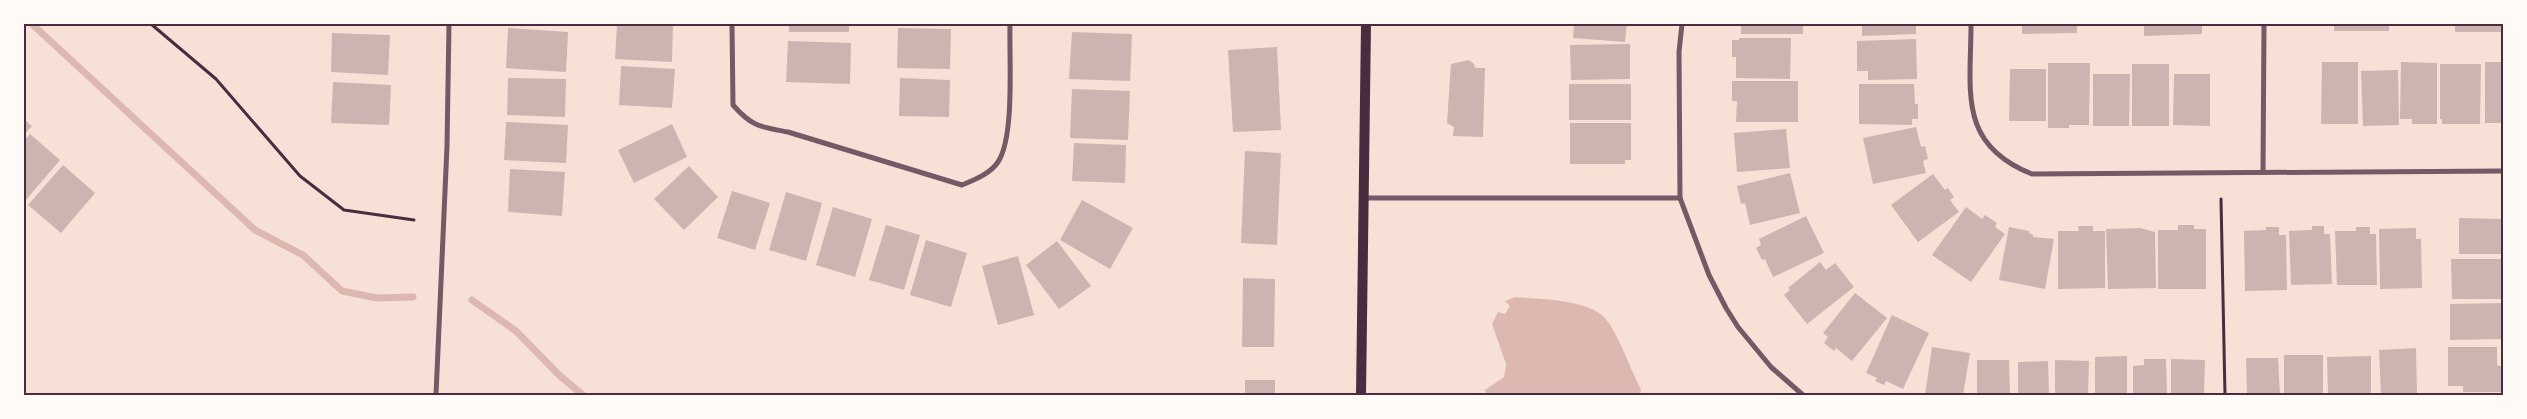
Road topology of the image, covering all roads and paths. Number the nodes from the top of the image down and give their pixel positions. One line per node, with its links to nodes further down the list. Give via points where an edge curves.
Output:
1 (151, 24): 14 (path, via 216,79 300,176 344,210)
2 (449, 24): 15 (street)
3 (732, 24): 4 (street, via 733,105 747,121 962,185 982,176 997,163 1007,140)
4 (1010, 24)
5 (1366, 24): 11 (main road)
6 (1682, 24): 12 (street, via 1679,52)
7 (1971, 24): 10 (street, via 1971,94 1980,134 1990,148 2016,168 2032,174)
8 (2264, 24): 10 (street)
9 (2503, 171): 10 (street)
10 (2263, 172)
11 (1363, 198): 12 (street); 16 (main road)
12 (1680, 198): 17 (street, via 1709,275 1734,321 1770,367)
13 (2221, 199): 18 (path)
14 (414, 220)
15 (436, 395)
16 (1361, 395)
17 (1803, 395)
18 (2225, 395)

